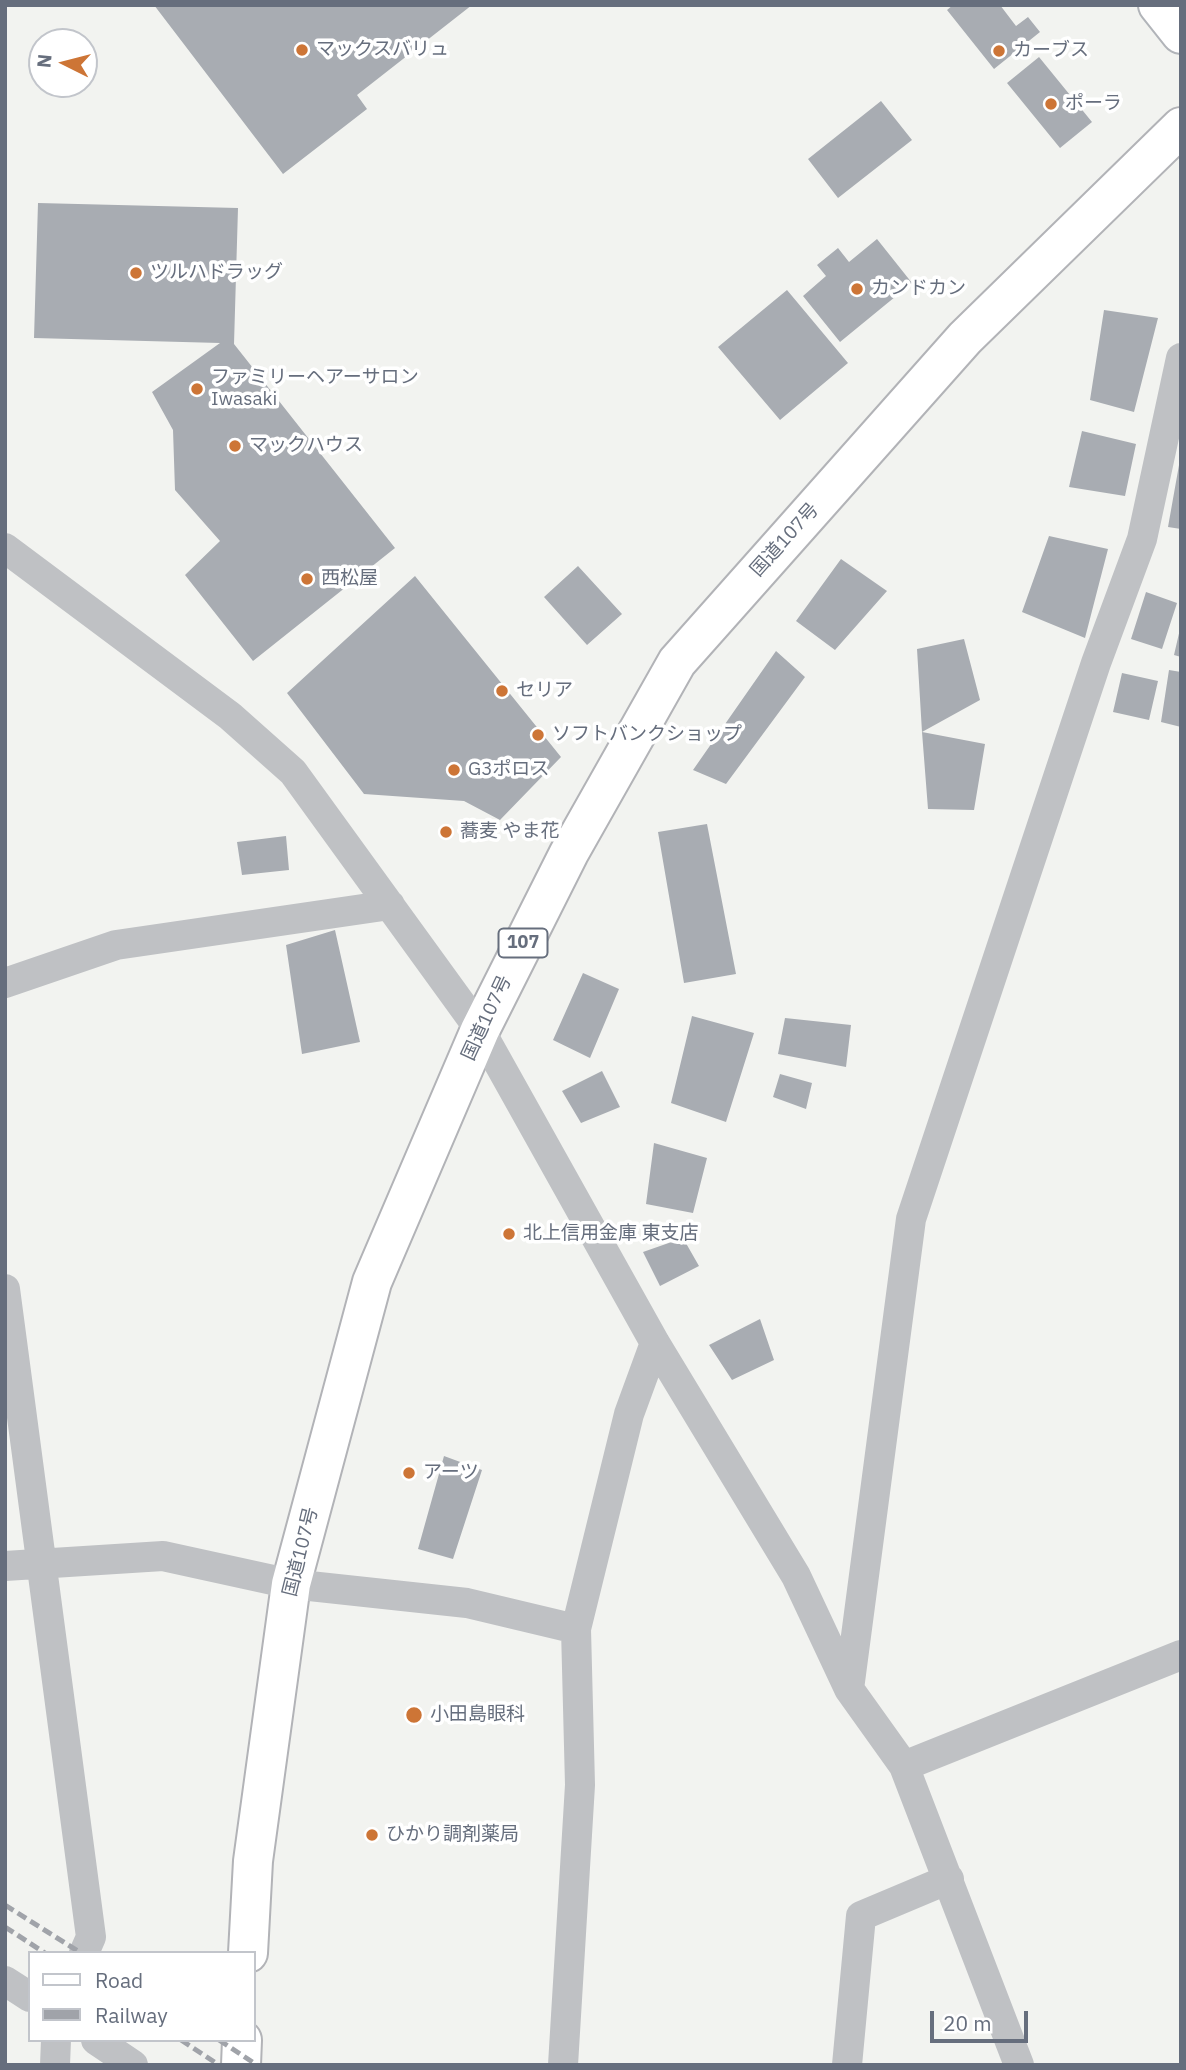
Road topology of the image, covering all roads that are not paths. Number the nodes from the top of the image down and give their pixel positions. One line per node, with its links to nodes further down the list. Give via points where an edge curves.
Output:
1 (1158, 5): 2 (main road)
2 (1181, 34)
3 (1181, 127): 8 (main road, 国道107号 / 107, via 965,338 677,662 569,853)
4 (1181, 358): 16 (street, via 1142,539 1096,663 911,1219)
5 (5, 548): 6 (street, via 230,716 293,772)
6 (390, 905): 7 (street, via 116,945); 8 (street)
7 (5, 983)
8 (480, 1030): 10 (street); 13 (main road, 国道107号 / 107, via 372,1282)
9 (5, 1289): 11 (street)
10 (655, 1343): 14 (street, via 629,1414); 16 (street, via 796,1577)
11 (41, 1565): 12 (street); 13 (street, via 163,1556); 19 (street, via 91,1937)
12 (5, 1566)
13 (291, 1584): 14 (street, via 467,1603); 20 (main road, 国道107号 / 107, via 253,1861)
14 (576, 1629): 29 (street, via 580,1785)
15 (1181, 1655): 17 (street)
16 (849, 1689): 17 (street)
17 (904, 1766): 18 (street)
18 (950, 1879): 30 (street, via 861,1916); 31 (street)
19 (85, 1951)
20 (248, 1951)
21 (5, 1981): 22 (street)
22 (28, 1996)
23 (56, 2042): 26 (street)
24 (99, 2042): 27 (street)
25 (242, 2042): 28 (main road)
26 (55, 2065)
27 (133, 2065)
28 (241, 2065)
29 (563, 2065)
30 (847, 2065)
31 (1019, 2065)

